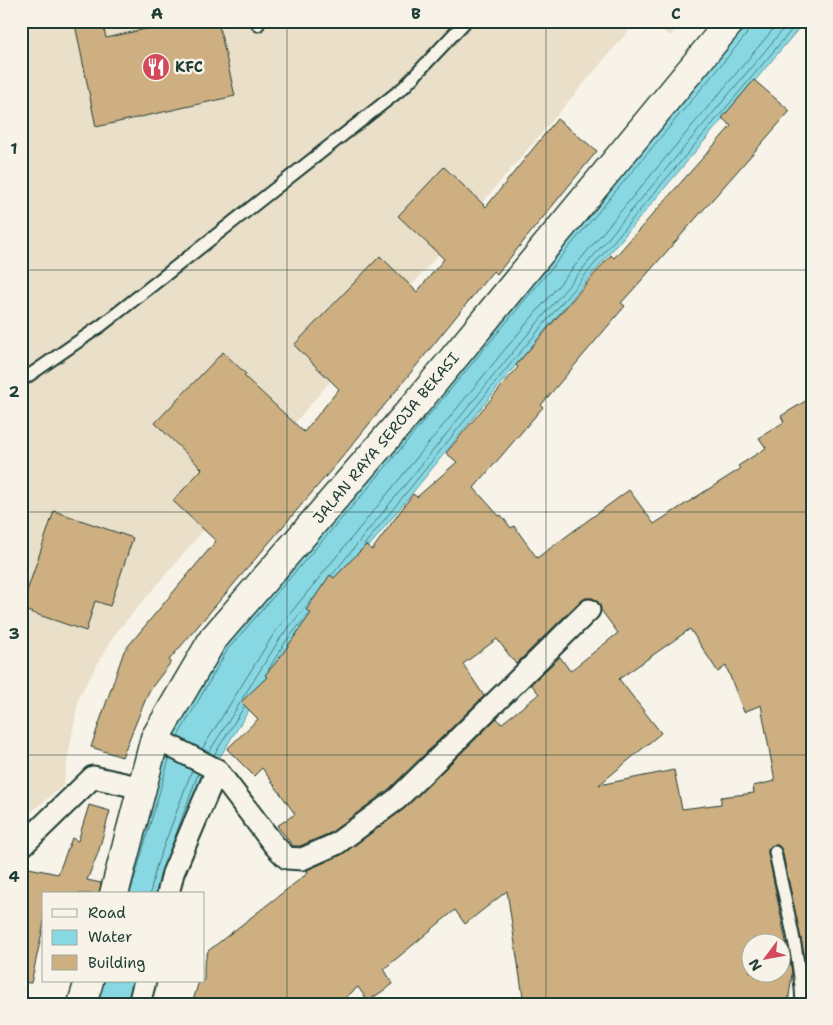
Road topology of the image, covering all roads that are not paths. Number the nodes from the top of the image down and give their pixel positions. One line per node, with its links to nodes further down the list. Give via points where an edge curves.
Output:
1 (466, 21): 3 (lane, via 404,87 102,325)
2 (732, 21): 5 (street, JALAN RAYA SEROJA BEKASI, via 415,405 213,639)
3 (21, 381)
4 (589, 610): 6 (street, via 397,799 336,844 302,859 287,858)
5 (164, 742): 6 (street); 7 (street, JALAN RAYA SEROJA BEKASI)
6 (215, 769): 11 (street)
7 (142, 788): 8 (street, via 93,777); 10 (street, JALAN RAYA SEROJA BEKASI)
8 (21, 847)
9 (775, 852): 16 (lane, via 796,953)
10 (115, 892)
11 (169, 892)
12 (89, 982): 14 (street)
13 (144, 982): 15 (street)
14 (82, 1004)
15 (138, 1004)
16 (802, 1004)

